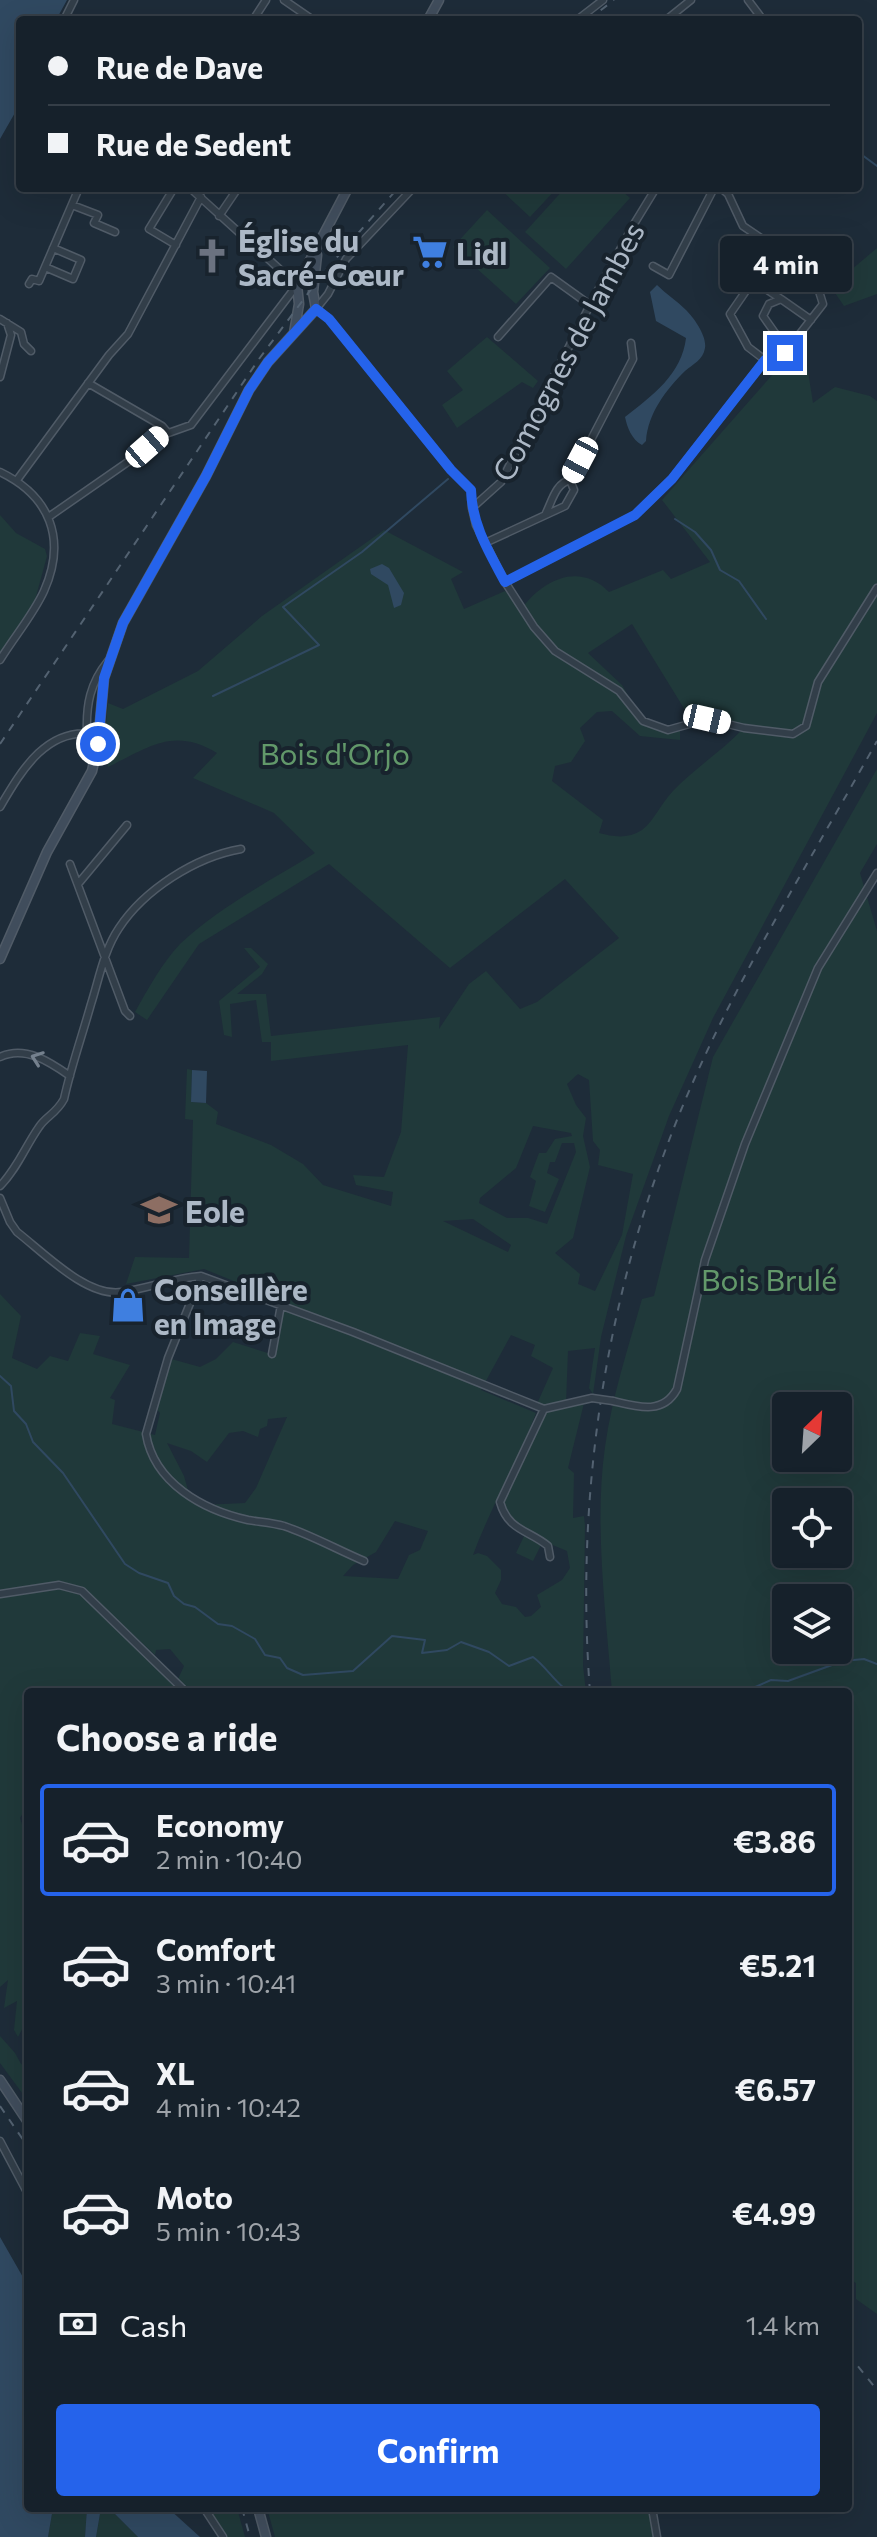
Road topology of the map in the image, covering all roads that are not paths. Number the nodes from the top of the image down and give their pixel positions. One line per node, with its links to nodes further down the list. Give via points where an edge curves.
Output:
1 (284, 0): 4 (street)
2 (603, 0): 5 (street)
3 (691, 0): 6 (street)
4 (307, 16)
5 (582, 16)
6 (671, 16)
7 (77, 192): 17 (street)
8 (172, 192): 20 (street, via 149,229)
9 (195, 192): 16 (street)
10 (235, 192): 18 (street)
11 (346, 192): 22 (main road)
12 (409, 192): 31 (street, via 346,259)
13 (654, 192): 30 (street, Comognes de Jambes)
14 (712, 192): 23 (street, Comognes de Jambes, via 669,275)
15 (726, 192): 33 (street, via 743,226 818,288 823,304)
16 (201, 197): 18 (street); 20 (street)
17 (72, 205): 19 (street, via 98,215 94,223); 21 (street)
18 (219, 216): 26 (street)
19 (115, 232)
20 (176, 245): 44 (street, via 128,334)
21 (53, 248): 24 (street); 24 (street, via 81,260 73,279)
22 (317, 250): 26 (main road); 27 (main road)
23 (653, 266)
24 (45, 267): 25 (street, via 39,281)
25 (29, 284)
26 (297, 285): 27 (main road); 29 (main road); 45 (street, via 198,418)
27 (313, 292): 31 (main road)
28 (781, 299): 33 (street); 40 (street, via 769,304 763,316); 42 (street, via 760,285 750,285 730,314 748,347)
29 (299, 304): 31 (main road); 35 (main road)
30 (590, 305): 37 (street, via 551,277); 49 (street, Comognes de Jambes, via 501,482)
31 (316, 309): 35 (main road); 49 (street, via 471,490)
32 (0, 319): 34 (street)
33 (811, 320): 40 (street)
34 (7, 323): 36 (street); 39 (street, via 21,332)
35 (293, 334): 56 (main road, via 241,404 135,597)
36 (11, 335): 39 (street); 43 (street)
37 (498, 337)
38 (631, 343): 48 (street, via 633,359)
39 (24, 344): 41 (street)
40 (790, 347): 42 (street)
41 (31, 351)
42 (765, 360): 53 (street, via 672,479 635,515)
43 (0, 377)
44 (88, 383): 45 (street); 47 (street)
45 (168, 433): 51 (street)
46 (0, 472): 47 (street)
47 (17, 480): 51 (street)
48 (570, 480): 50 (street, via 559,487); 50 (street, via 574,490 568,503)
49 (472, 508): 52 (street)
50 (546, 513): 52 (street)
51 (50, 516): 55 (street, via 54,552 45,589)
52 (485, 543): 53 (street)
53 (505, 582): 54 (street, via 555,651 619,691 643,721 668,730 707,719 793,734 806,726 818,682)
54 (877, 588)
55 (0, 660)
56 (109, 660): 57 (street, via 88,700); 58 (main road)
57 (87, 732): 58 (street); 59 (street, via 39,751)
58 (98, 735): 66 (main road, via 88,780 47,852)
59 (0, 807)
60 (127, 825): 64 (street)
61 (241, 849): 65 (street, via 195,866 143,899 117,930)
62 (70, 864): 64 (street)
63 (877, 873): 75 (street, bridge, via 818,968 745,1144 705,1260 677,1389 656,1407 592,1398)
64 (78, 884): 65 (street)
65 (105, 958): 67 (street); 69 (street)
66 (0, 959)
67 (130, 1016)
68 (0, 1057): 69 (street, one-way to 68, via 27,1053)
69 (70, 1076): 70 (street, via 57,1113 41,1123)
70 (0, 1186)
71 (0, 1198): 72 (street, via 17,1232 94,1288 118,1293)
72 (201, 1276): 73 (street); 77 (street, via 168,1358 146,1434 148,1446 170,1481 212,1509 286,1527)
73 (281, 1305): 74 (street); 75 (street)
74 (272, 1354)
75 (544, 1409): 76 (street, via 500,1502 520,1531 548,1546)
76 (550, 1557)
77 (364, 1561)
78 (0, 1594): 79 (street, via 59,1585 82,1591)
79 (182, 1688)
80 (0, 2080): 81 (main road)
81 (24, 2116)
82 (0, 2141): 83 (street)
83 (24, 2186)
84 (207, 2512): 87 (street)
85 (259, 2512): 88 (main road)
86 (653, 2512): 89 (street)
87 (223, 2537)
88 (266, 2537)
89 (657, 2537)

